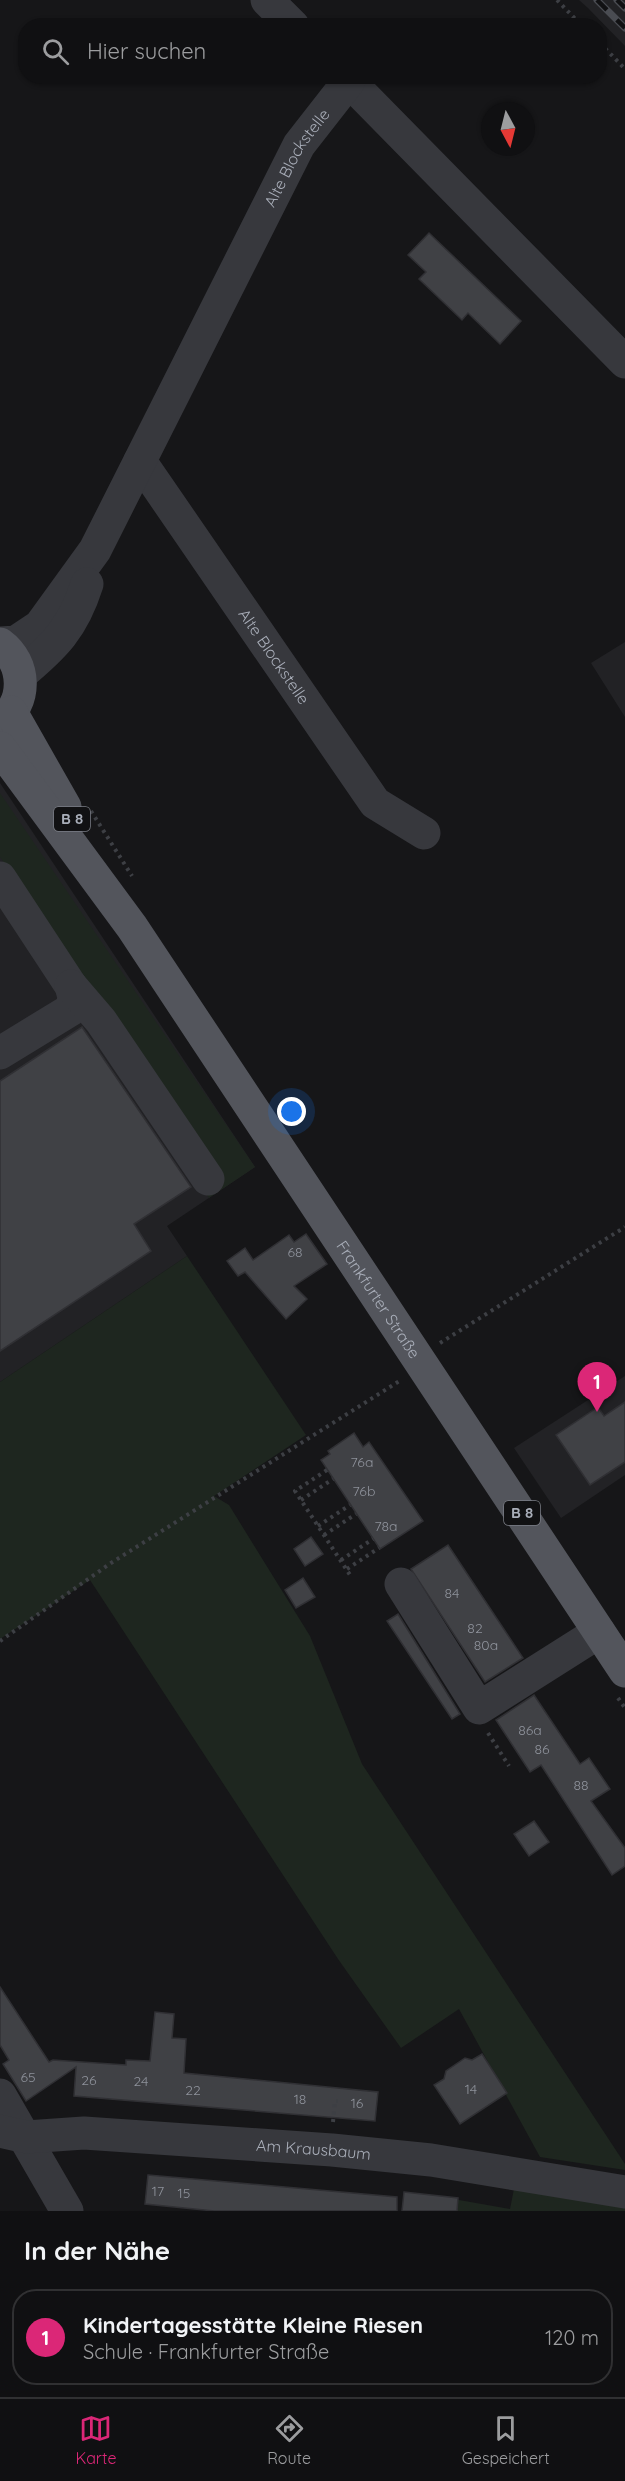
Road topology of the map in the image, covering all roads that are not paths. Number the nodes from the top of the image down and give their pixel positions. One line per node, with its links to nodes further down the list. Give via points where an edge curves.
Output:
1 (267, 0): 2 (street)
2 (285, 18)
3 (342, 84): 6 (street, Alte Blockstelle, via 299,145)
4 (351, 84): 5 (street, Alte Blockstelle)
5 (625, 362)
6 (140, 461): 7 (street, Alte Blockstelle); 12 (street, Alte Blockstelle, via 375,803)
7 (95, 550): 8 (street, Alte Blockstelle, via 40,626 16,642); 9 (street, Alte Blockstelle, via 80,606 67,630 54,647)
8 (0, 644): 9 (main road, via 12,656)
9 (20, 675): 10 (main road, B 8, via 21,688)
10 (6, 717): 14 (main road, Frankfurter Straße / B 8)
11 (0, 748): 14 (main road, Frankfurter Straße / B 8)
12 (424, 833)
13 (0, 878): 15 (street)
14 (132, 927): 19 (main road, Frankfurter Straße / B 8)
15 (71, 986): 16 (street, via 72,1009); 17 (street, via 101,1021)
16 (0, 1053)
17 (208, 1179)
18 (400, 1584): 19 (street, via 479,1708)
19 (599, 1632): 20 (main road, Frankfurter Straße / B 8)
20 (625, 1671)
21 (0, 2095): 22 (street)
22 (9, 2139): 23 (street, Am Krausbaum, via 84,2133 332,2150 431,2160); 24 (street)
23 (625, 2192)
24 (67, 2211)

